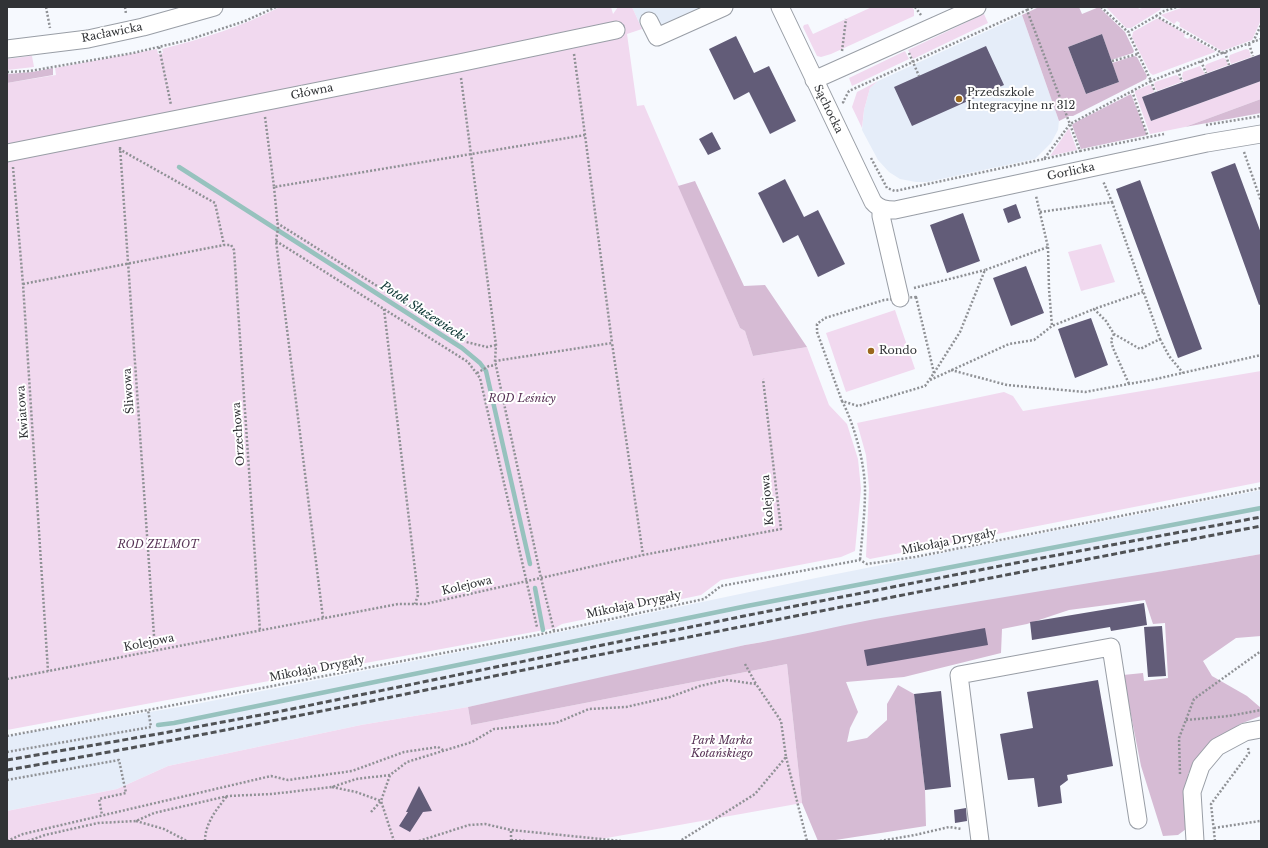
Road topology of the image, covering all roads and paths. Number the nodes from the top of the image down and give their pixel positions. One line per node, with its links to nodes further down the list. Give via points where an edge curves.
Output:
1 (46, 7): 25 (path)
2 (214, 7): 25 (street, Racławicka, via 143,27)
3 (276, 7): 27 (path, via 245,21)
4 (724, 7): 17 (street, via 657,37)
5 (780, 7): 42 (street, Sąchocka)
6 (915, 7): 14 (path)
7 (977, 7): 23 (street)
8 (1033, 7): 12 (path)
9 (1101, 7): 20 (path)
10 (1162, 7): 13 (path)
11 (1176, 7): 13 (path)
12 (1027, 10): 35 (path); 51 (path)
13 (1164, 11): 15 (path)
14 (921, 16)
15 (1156, 16): 20 (path); 30 (path)
16 (846, 19): 29 (path, via 842,53)
17 (649, 21)
18 (1261, 25): 24 (path)
19 (616, 30): 21 (street, Główna)
20 (1128, 32): 31 (path)
21 (572, 39): 36 (street, Główna); 56 (path)
22 (1261, 39): 24 (path)
23 (902, 40): 35 (path); 42 (street)
24 (1253, 42): 26 (path)
25 (53, 43): 28 (street, Racławicka)
26 (1249, 44): 30 (path); 32 (path)
27 (159, 47): 39 (path, via 30,71); 50 (path)
28 (7, 49)
29 (849, 50)
30 (1223, 53): 34 (path); 37 (path)
31 (1138, 54): 33 (path); 43 (path)
32 (1253, 56)
33 (1112, 61)
34 (1201, 61): 38 (path); 40 (path)
35 (913, 62): 41 (path); 48 (path, via 849,90 844,102)
36 (459, 64): 47 (street, Główna); 63 (path)
37 (1229, 65)
38 (1178, 70): 43 (path); 44 (path)
39 (7, 72)
40 (1206, 74)
41 (919, 76)
42 (814, 80): 72 (street, Sąchocka, via 873,202)
43 (1151, 81): 45 (path); 46 (path)
44 (1182, 82)
45 (1132, 90): 51 (path); 58 (path)
46 (1155, 92)
47 (264, 101): 50 (street, Główna); 67 (path)
48 (847, 108)
49 (1261, 116): 52 (path)
50 (174, 120): 53 (street, Główna)
51 (1070, 124): 61 (path); 65 (path)
52 (1202, 126)
53 (122, 130): 55 (street, Główna); 59 (path, Śliwowa)
54 (1171, 132): 58 (path)
55 (102, 134): 59 (path); 62 (street, Główna)
56 (585, 134): 63 (path); 88 (path)
57 (1261, 134): 72 (street, Gorlicka, via 1192,146 895,210)
58 (1148, 137): 61 (path)
59 (119, 150): 76 (path, via 215,203); 78 (path, Śliwowa)
60 (1243, 150): 68 (path)
61 (1080, 151): 65 (path)
62 (9, 152): 80 (path, Kwiatowa)
63 (471, 153): 67 (path); 89 (path)
64 (870, 156): 65 (path, via 887,188 895,191)
65 (1044, 159)
66 (1103, 181): 71 (path)
67 (274, 187): 74 (path)
68 (1260, 193): 70 (path)
69 (1036, 195): 73 (path)
70 (1261, 201)
71 (1112, 202): 73 (path); 81 (path)
72 (881, 208): 82 (street)
73 (1040, 212): 77 (path)
74 (277, 223): 75 (path); 89 (path, via 466,342 488,347)
75 (276, 241): 83 (path); 107 (path)
76 (224, 245): 78 (path); 109 (path, Orzechowa, via 231,245 234,250)
77 (1048, 247): 79 (path); 85 (path)
78 (128, 263): 80 (path); 111 (path, Śliwowa)
79 (985, 270): 82 (path); 96 (path, via 960,332)
80 (23, 284): 114 (path, Kwiatowa)
81 (1143, 292): 84 (path); 87 (path)
82 (899, 295): 96 (path, via 916,297); 100 (path, via 824,318 817,324 817,332)
83 (384, 310): 95 (path, via 468,362); 106 (path, via 418,595)
84 (1094, 310): 85 (path); 86 (path, via 1106,321)
85 (1052, 326): 93 (path, via 1034,340 1009,344)
86 (1114, 334): 87 (path, via 1140,349); 99 (path, via 1111,340 1113,348)
87 (1160, 339): 94 (path, via 1169,356)
88 (612, 342): 91 (path); 102 (path)
89 (496, 345): 91 (path)
90 (1261, 355): 94 (path)
91 (495, 361): 92 (path)
92 (496, 365): 95 (path); 104 (path)
93 (951, 370): 98 (path); 99 (path, via 1007,385 1059,390 1085,392)
94 (1183, 372): 99 (path)
95 (477, 373): 105 (path)
96 (934, 373): 98 (path)
97 (763, 380): 102 (path, Kolejowa, via 781,530)
98 (930, 380): 100 (path, via 925,386 858,406)
99 (1129, 384)
100 (842, 401): 103 (path, via 850,415 865,489)
101 (1261, 488): 103 (path, Mikołaja Drygały, via 915,557 867,564)
102 (643, 555): 104 (path, Kolejowa)
103 (860, 560): 110 (path, Mikołaja Drygały, via 721,586 704,598)
104 (541, 578): 105 (path, Kolejowa); 110 (path)
105 (526, 581): 106 (path, Kolejowa, via 425,604); 108 (path)
106 (415, 604): 107 (path, Kolejowa, via 398,604)
107 (323, 618): 109 (path, Kolejowa)
108 (537, 627)
109 (260, 631): 111 (path, Kolejowa)
110 (554, 631): 117 (path, Mikołaja Drygały)
111 (155, 650): 114 (path, Kolejowa)
112 (1261, 651): 119 (path, via 1194,699)
113 (745, 664): 116 (path)
114 (48, 671): 115 (path, Kolejowa)
115 (7, 679)
116 (756, 684): 122 (path, via 726,680 626,707 589,709 556,723 494,729 472,742); 124 (path, via 781,721)
117 (148, 710): 121 (path, Mikołaja Drygały); 123 (path, via 151,727)
118 (1261, 710): 119 (path)
119 (1186, 720): 126 (path, via 1179,738)
120 (1253, 730): 136 (path, via 1249,753 1212,804); 152 (street, via 1217,747 1201,766 1192,792)
121 (7, 736)
122 (444, 751): 125 (path, via 407,762); 132 (path, via 438,747 404,752 352,771 288,780 271,776)
123 (7, 752)
124 (786, 757): 149 (path, via 756,794); 150 (path)
125 (390, 775): 128 (path); 130 (path)
126 (1180, 778)
127 (7, 780): 132 (path, via 119,760 126,793 98,799)
128 (332, 786): 129 (path, via 272,794); 130 (path)
129 (228, 796): 134 (path, via 154,813); 144 (path, via 215,811 208,825)
130 (381, 800): 131 (path); 145 (path)
131 (370, 812)
132 (102, 815): 141 (path, via 23,834)
133 (1138, 820): 138 (street, via 1111,647 959,675)
134 (136, 821): 142 (path, via 98,823); 143 (path, via 164,829)
135 (1260, 821): 136 (path)
136 (1214, 828): 153 (path)
137 (511, 830): 139 (path); 140 (path); 146 (path, via 485,824 469,825)
138 (980, 836): 151 (path, via 949,827)
139 (511, 840): 147 (path)
140 (600, 840): 148 (path)
141 (7, 841)
142 (28, 841)
143 (187, 841)
144 (205, 841)
145 (394, 841)
146 (419, 841)
147 (526, 841)
148 (621, 841)
149 (680, 841)
150 (807, 841)
151 (880, 841)
152 (1195, 841)
153 (1215, 841)

